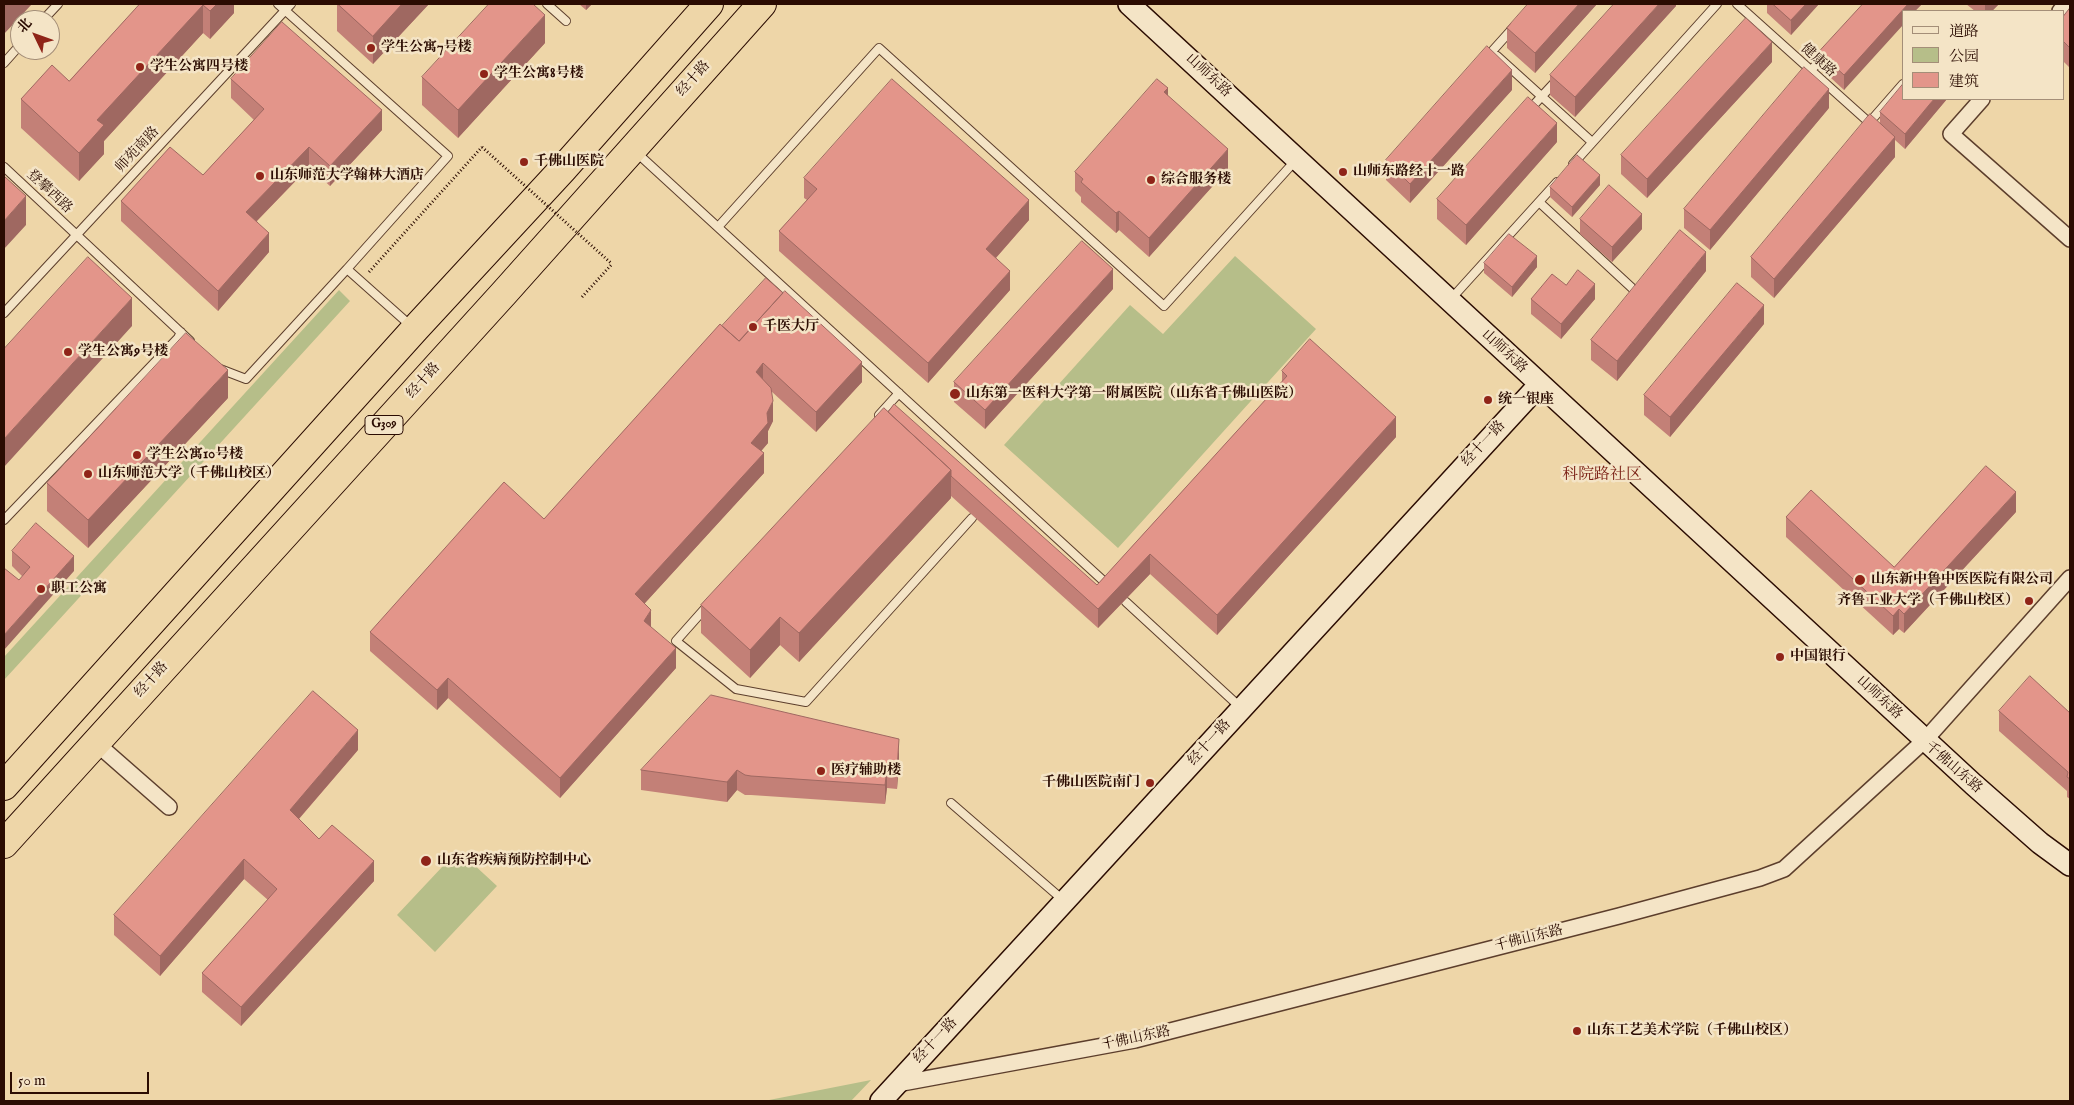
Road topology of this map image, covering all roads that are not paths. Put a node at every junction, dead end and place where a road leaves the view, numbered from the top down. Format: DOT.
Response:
graph roads {
  1 [pos="278,4"];
  2 [pos="547,4"];
  3 [pos="709,4"];
  4 [pos="762,4"];
  5 [pos="1129,4"];
  6 [pos="1717,4"];
  7 [pos="1740,5"];
  8 [pos="288,7"];
  9 [pos="566,21"];
  10 [pos="1516,24"];
  11 [pos="1831,48"];
  12 [pos="1492,52"];
  13 [pos="1479,66"];
  14 [pos="1811,71"];
  15 [pos="1561,75"];
  16 [pos="1798,85"];
  17 [pos="1902,85"];
  18 [pos="1542,96"];
  19 [pos="1981,100"];
  20 [pos="1522,118"];
  21 [pos="1869,123"];
  22 [pos="1862,130"];
  23 [pos="1876,130"];
  24 [pos="1592,142"];
  25 [pos="631,148"];
  26 [pos="1298,159"];
  27 [pos="4,167"];
  28 [pos="1569,168"];
  29 [pos="1563,175"];
  30 [pos="1539,202"];
  31 [pos="718,227"];
  32 [pos="76,234"];
  33 [pos="2070,239"];
  34 [pos="347,269"];
  35 [pos="1632,288"];
  36 [pos="1450,301"];
  37 [pos="4,313"];
  38 [pos="415,329"];
  39 [pos="181,332"];
  40 [pos="194,344"];
  41 [pos="213,363"];
  42 [pos="1539,385"];
  43 [pos="899,393"];
  44 [pos="873,422"];
  45 [pos="972,518"];
  46 [pos="4,520"];
  47 [pos="2070,578"];
  48 [pos="1109,586"];
  49 [pos="715,597"];
  50 [pos="1126,602"];
  51 [pos="1242,708"];
  52 [pos="1925,740"];
  53 [pos="96,743"];
  54 [pos="4,786"];
  55 [pos="951,803"];
  56 [pos="169,807"];
  57 [pos="4,844"];
  58 [pos="2070,865"];
  59 [pos="1065,902"];
  60 [pos="897,1084"];
  61 [pos="881,1101"];
  1 -- 8 [label="lane"];
  2 -- 9 [label="lane"];
  3 -- 38 [label="highway"];
  4 -- 25 [label="highway, 经十路 / G309"];
  5 -- 26 [label="street, 山师东路"];
  6 -- 24 [label="lane"];
  7 -- 14 [label="lane, 健康路"];
  8 -- 32 [label="lane, 师苑南路"];
  8 -- 34 [label="lane"];
  10 -- 12 [label="lane"];
  11 -- 14 [label="lane"];
  12 -- 13 [label="lane"];
  12 -- 18 [label="lane"];
  14 -- 16 [label="lane"];
  14 -- 21 [label="lane, 健康路"];
  15 -- 18 [label="lane"];
  17 -- 21 [label="lane"];
  18 -- 20 [label="lane"];
  18 -- 24 [label="lane"];
  19 -- 33 [label="street"];
  21 -- 22 [label="lane"];
  21 -- 23 [label="lane, 健康路"];
  24 -- 28 [label="lane"];
  25 -- 31 [label="lane"];
  25 -- 53 [label="highway, 经十路 / G309"];
  26 -- 31 [label="lane"];
  26 -- 36 [label="street, 山师东路"];
  27 -- 32 [label="lane, 登攀西路"];
  29 -- 30 [label="lane"];
  30 -- 35 [label="lane"];
  30 -- 36 [label="lane"];
  31 -- 43 [label="lane"];
  32 -- 37 [label="lane, 师苑南路"];
  32 -- 39 [label="lane, 登攀西路"];
  34 -- 38 [label="lane"];
  34 -- 41 [label="lane"];
  36 -- 42 [label="street, 山师东路"];
  38 -- 54 [label="highway"];
  39 -- 40 [label="lane, 登攀西路"];
  39 -- 46 [label="lane"];
  42 -- 51 [label="street, 经十一路"];
  42 -- 52 [label="street, 山师东路"];
  43 -- 44 [label="lane"];
  43 -- 48 [label="lane"];
  45 -- 49 [label="lane"];
  47 -- 52 [label="street"];
  50 -- 51 [label="lane"];
  51 -- 59 [label="street, 经十一路"];
  52 -- 58 [label="street, 千佛山东路"];
  52 -- 60 [label="street, 千佛山东路"];
  53 -- 56 [label="street"];
  53 -- 57 [label="highway, 经十路 / G309"];
  55 -- 59 [label="lane"];
  59 -- 60 [label="street, 经十一路"];
  60 -- 61 [label="street, 经十一路"];
}
